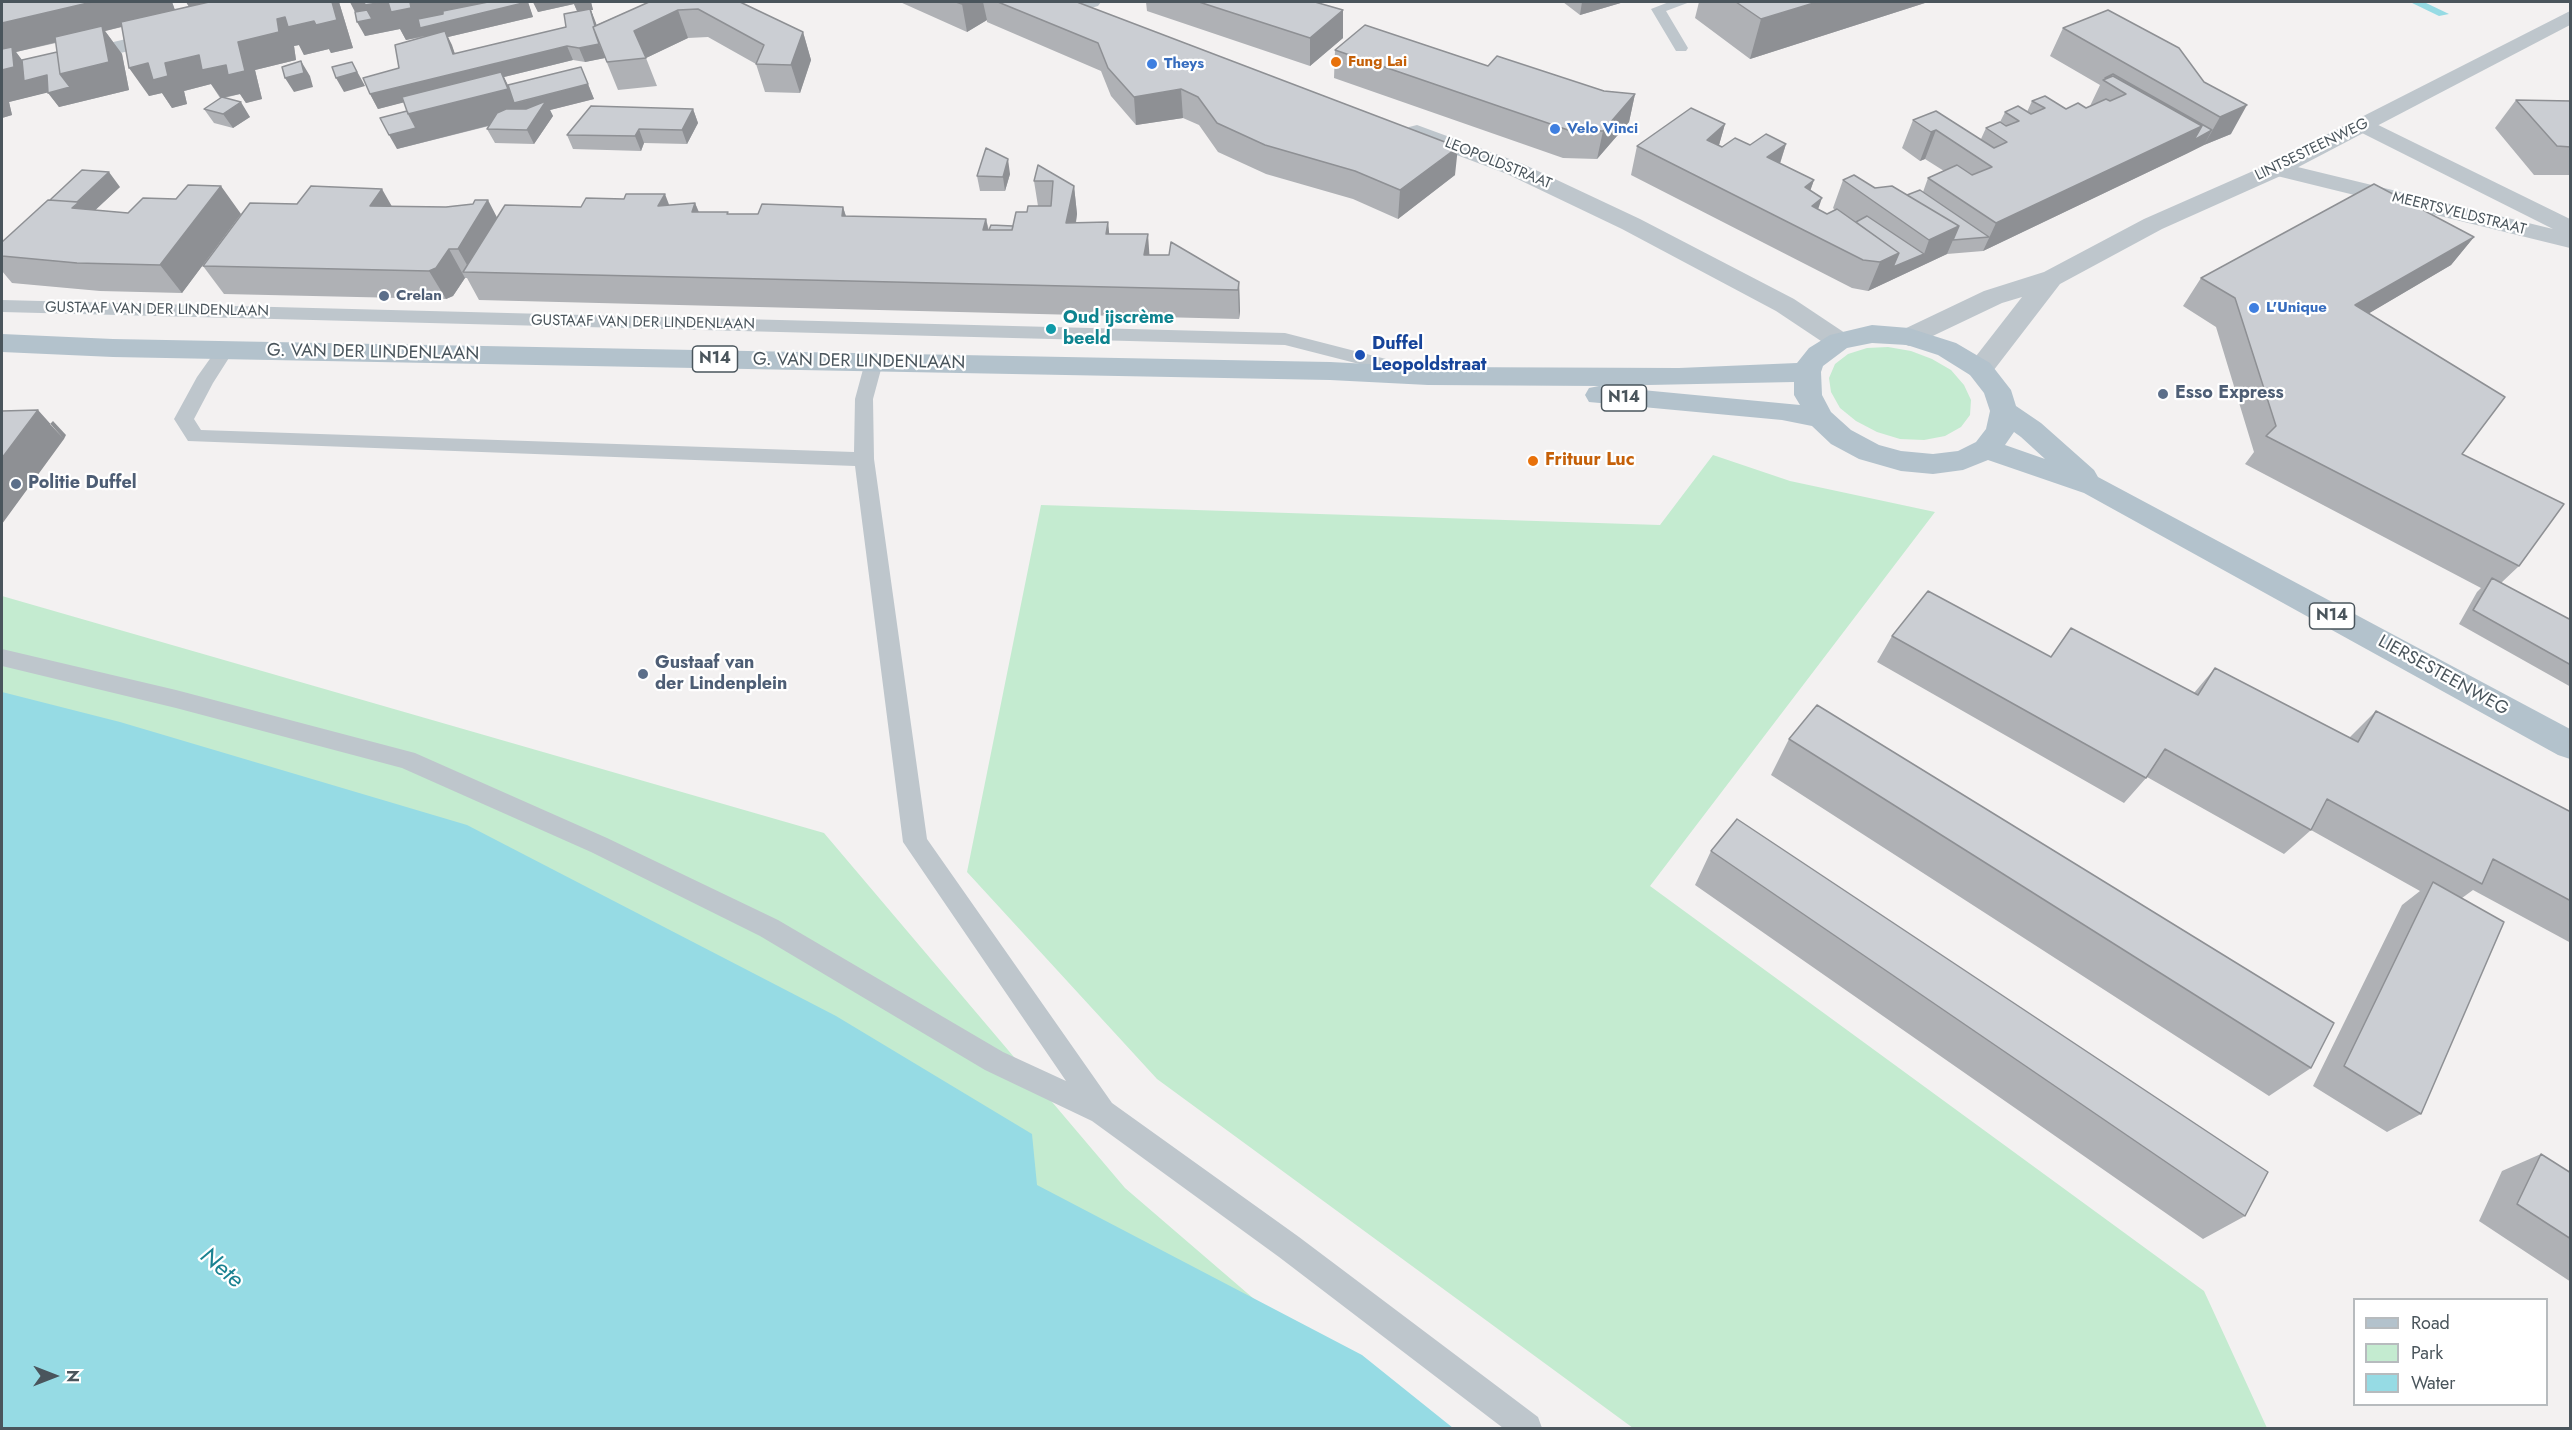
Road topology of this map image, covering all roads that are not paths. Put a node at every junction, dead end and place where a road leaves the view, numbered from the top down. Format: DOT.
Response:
graph roads {
  1 [pos="1683,2"];
  2 [pos="2571,17"];
  3 [pos="193,29"];
  4 [pos="1681,48"];
  5 [pos="2,74"];
  6 [pos="1397,124"];
  7 [pos="2364,124"];
  8 [pos="2277,169"];
  9 [pos="2571,228"];
  10 [pos="2571,241"];
  11 [pos="2053,278"];
  12 [pos="2,306"];
  13 [pos="1909,337"];
  14 [pos="1839,341"];
  15 [pos="2,343"];
  16 [pos="225,350"];
  17 [pos="874,362"];
  18 [pos="1980,369"];
  19 [pos="1807,372"];
  20 [pos="1428,376"];
  21 [pos="2004,411"];
  22 [pos="1821,418"];
  23 [pos="1986,449"];
  24 [pos="864,459"];
  25 [pos="2094,486"];
  26 [pos="2,658"];
  27 [pos="2571,745"];
  28 [pos="1102,1112"];
  29 [pos="1527,1428"];
  1 -- 4 [label="lane"];
  2 -- 7 [label="street, LINTSESTEENWEG"];
  3 -- 5 [label="street"];
  6 -- 14 [label="street, LEOPOLDSTRAAT"];
  7 -- 8 [label="street, LINTSESTEENWEG"];
  7 -- 9 [label="street, MEERTSVELDSTRAAT"];
  8 -- 10 [label="street, MEERTSVELDSTRAAT"];
  8 -- 11 [label="street, LINTSESTEENWEG"];
  11 -- 13 [label="street"];
  11 -- 18 [label="street"];
  12 -- 20 [label="lane, GUSTAAF VAN DER LINDENLAAN / N14"];
  13 -- 14 [label="main road, N14"];
  13 -- 18 [label="main road, N14"];
  14 -- 19 [label="main road, N14"];
  15 -- 16 [label="main road, G. VAN DER LINDENLAAN / N14"];
  16 -- 17 [label="main road, G. VAN DER LINDENLAAN / N14"];
  16 -- 24 [label="lane"];
  17 -- 20 [label="main road, G. VAN DER LINDENLAAN / N14"];
  17 -- 24 [label="lane"];
  18 -- 21 [label="main road, N14"];
  19 -- 20 [label="main road, N14"];
  19 -- 22 [label="main road"];
  20 -- 22 [label="main road, N14"];
  21 -- 23 [label="main road"];
  21 -- 25 [label="main road, LIERSESTEENWEG / N14"];
  22 -- 23 [label="main road"];
  23 -- 25 [label="main road, LIERSESTEENWEG / N14"];
  24 -- 28 [label="lane"];
  25 -- 27 [label="main road, LIERSESTEENWEG / N14"];
  26 -- 28 [label="lane"];
  28 -- 29 [label="lane"];
}
